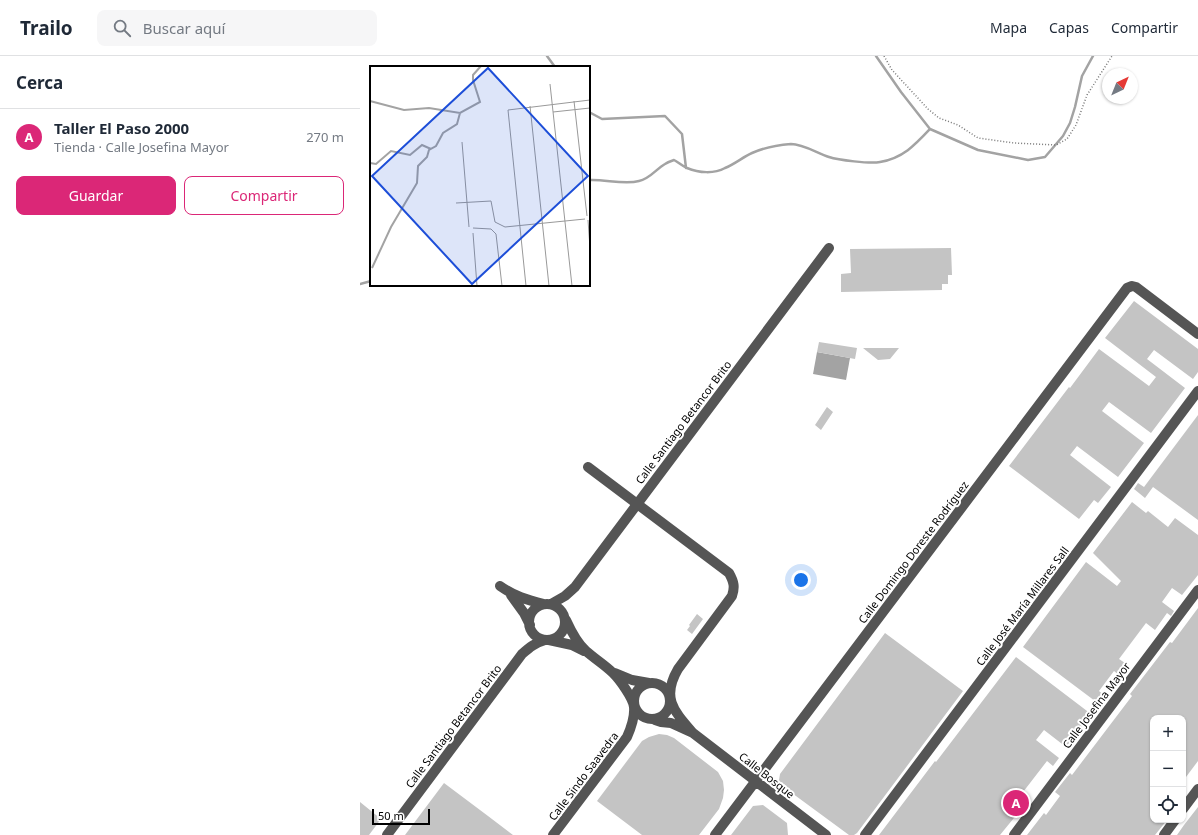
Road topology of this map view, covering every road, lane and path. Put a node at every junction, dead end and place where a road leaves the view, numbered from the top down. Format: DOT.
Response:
graph roads {
  1 [pos="884,56"];
  2 [pos="1112,56"];
  3 [pos="829,248"];
  4 [pos="1198,334"];
  5 [pos="1198,391"];
  6 [pos="588,466"];
  7 [pos="636,504"];
  8 [pos="500,586"];
  9 [pos="1198,590"];
  10 [pos="510,593"];
  11 [pos="547,604"];
  12 [pos="566,620"];
  13 [pos="530,625"];
  14 [pos="547,640"];
  15 [pos="586,651"];
  16 [pos="613,673"];
  17 [pos="650,683"];
  18 [pos="670,700"];
  19 [pos="634,707"];
  20 [pos="655,720"];
  21 [pos="693,733"];
  22 [pos="756,781"];
  23 [pos="1198,789"];
  24 [pos="1186,805"];
  25 [pos="1173,823"];
  26 [pos="386,835"];
  27 [pos="553,835"];
  28 [pos="715,835"];
  29 [pos="826,835"];
  30 [pos="865,835"];
  31 [pos="1014,835"];
  32 [pos="1164,835"];
  1 -- 2 [label="path"];
  3 -- 7 [label="street, Calle Santiago Betancor Brito"];
  4 -- 22 [label="street, Calle Domingo Doreste Rodríguez"];
  5 -- 30 [label="street, Calle José María Millares Sall"];
  6 -- 7 [label="street"];
  7 -- 11 [label="street, Calle Santiago Betancor Brito"];
  7 -- 18 [label="street"];
  8 -- 10 [label="street"];
  9 -- 31 [label="street, Calle Josefina Mayor"];
  10 -- 11 [label="street"];
  10 -- 13 [label="street"];
  11 -- 12 [label="street"];
  11 -- 13 [label="street"];
  12 -- 14 [label="street"];
  12 -- 15 [label="street"];
  13 -- 14 [label="street"];
  14 -- 15 [label="street"];
  14 -- 26 [label="street, Calle Santiago Betancor Brito"];
  15 -- 16 [label="street"];
  16 -- 17 [label="street"];
  16 -- 19 [label="street"];
  17 -- 18 [label="street"];
  17 -- 19 [label="street"];
  18 -- 20 [label="street"];
  18 -- 21 [label="street, Calle Bosque"];
  19 -- 20 [label="street"];
  19 -- 27 [label="street, Calle Sindo Saavedra"];
  20 -- 21 [label="street, Calle Bosque"];
  21 -- 22 [label="street, Calle Bosque"];
  22 -- 28 [label="street, Calle Domingo Doreste Rodríguez"];
  22 -- 29 [label="street, Calle Bosque"];
  23 -- 24 [label="street"];
  25 -- 32 [label="street"];
}
